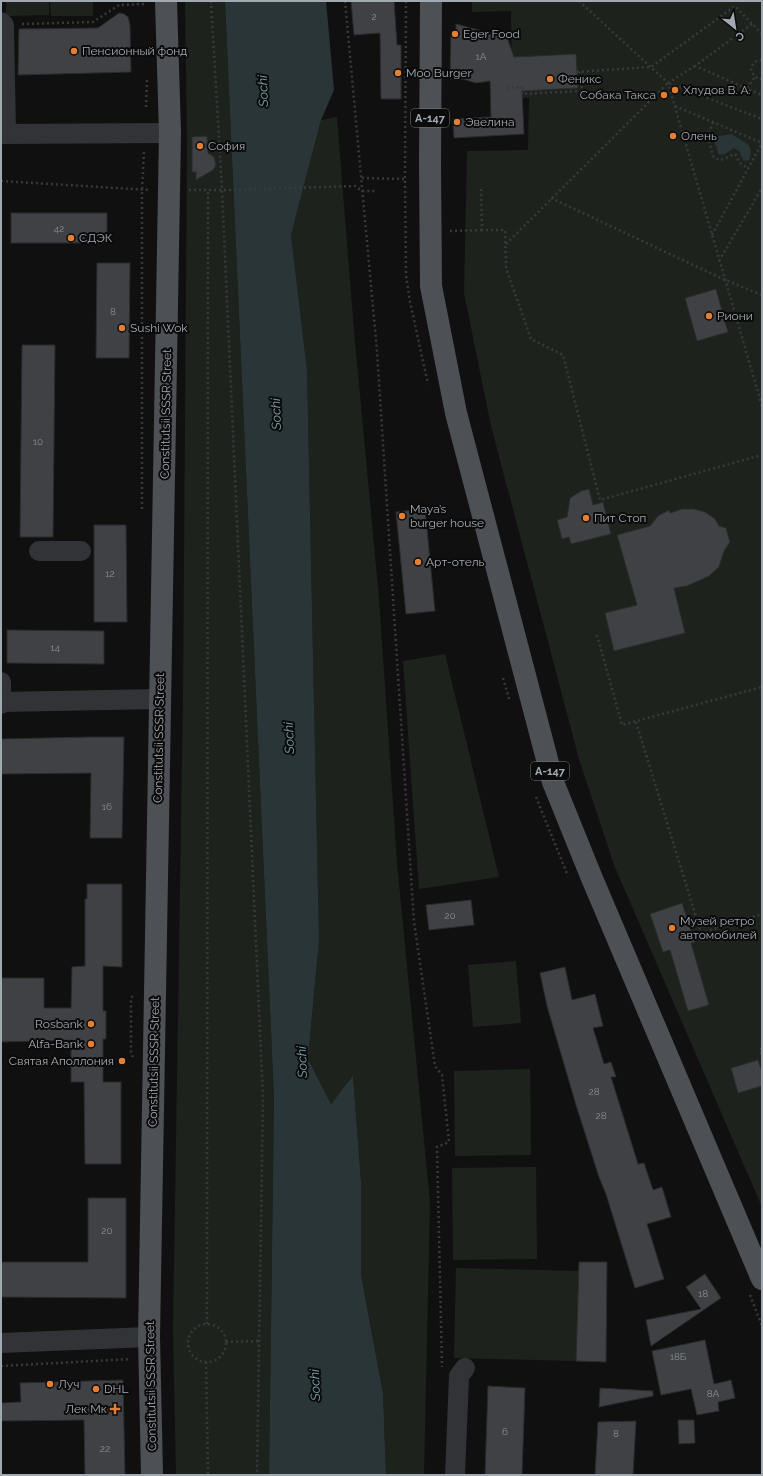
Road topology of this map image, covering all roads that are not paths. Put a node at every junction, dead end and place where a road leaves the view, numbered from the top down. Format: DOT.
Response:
graph roads {
  1 [pos="431,1"];
  2 [pos="166,2"];
  3 [pos="2,23"];
  4 [pos="170,133"];
  5 [pos="4,134"];
  6 [pos="39,550"];
  7 [pos="81,551"];
  8 [pos="1,682"];
  9 [pos="160,699"];
  10 [pos="1,703"];
  11 [pos="762,1279"];
  12 [pos="149,1337"];
  13 [pos="1,1344"];
  14 [pos="465,1368"];
  15 [pos="152,1475"];
  16 [pos="455,1475"];
  1 -- 11 [label="main road, А-147"];
  2 -- 4 [label="main road, Constitutsii SSSR Street"];
  3 -- 5 [label="street"];
  4 -- 5 [label="street"];
  4 -- 9 [label="main road, Constitutsii SSSR Street"];
  6 -- 7 [label="street"];
  8 -- 10 [label="street"];
  9 -- 10 [label="street"];
  9 -- 12 [label="main road, Constitutsii SSSR Street"];
  12 -- 13 [label="street"];
  12 -- 15 [label="main road, Constitutsii SSSR Street"];
  14 -- 16 [label="street"];
}
